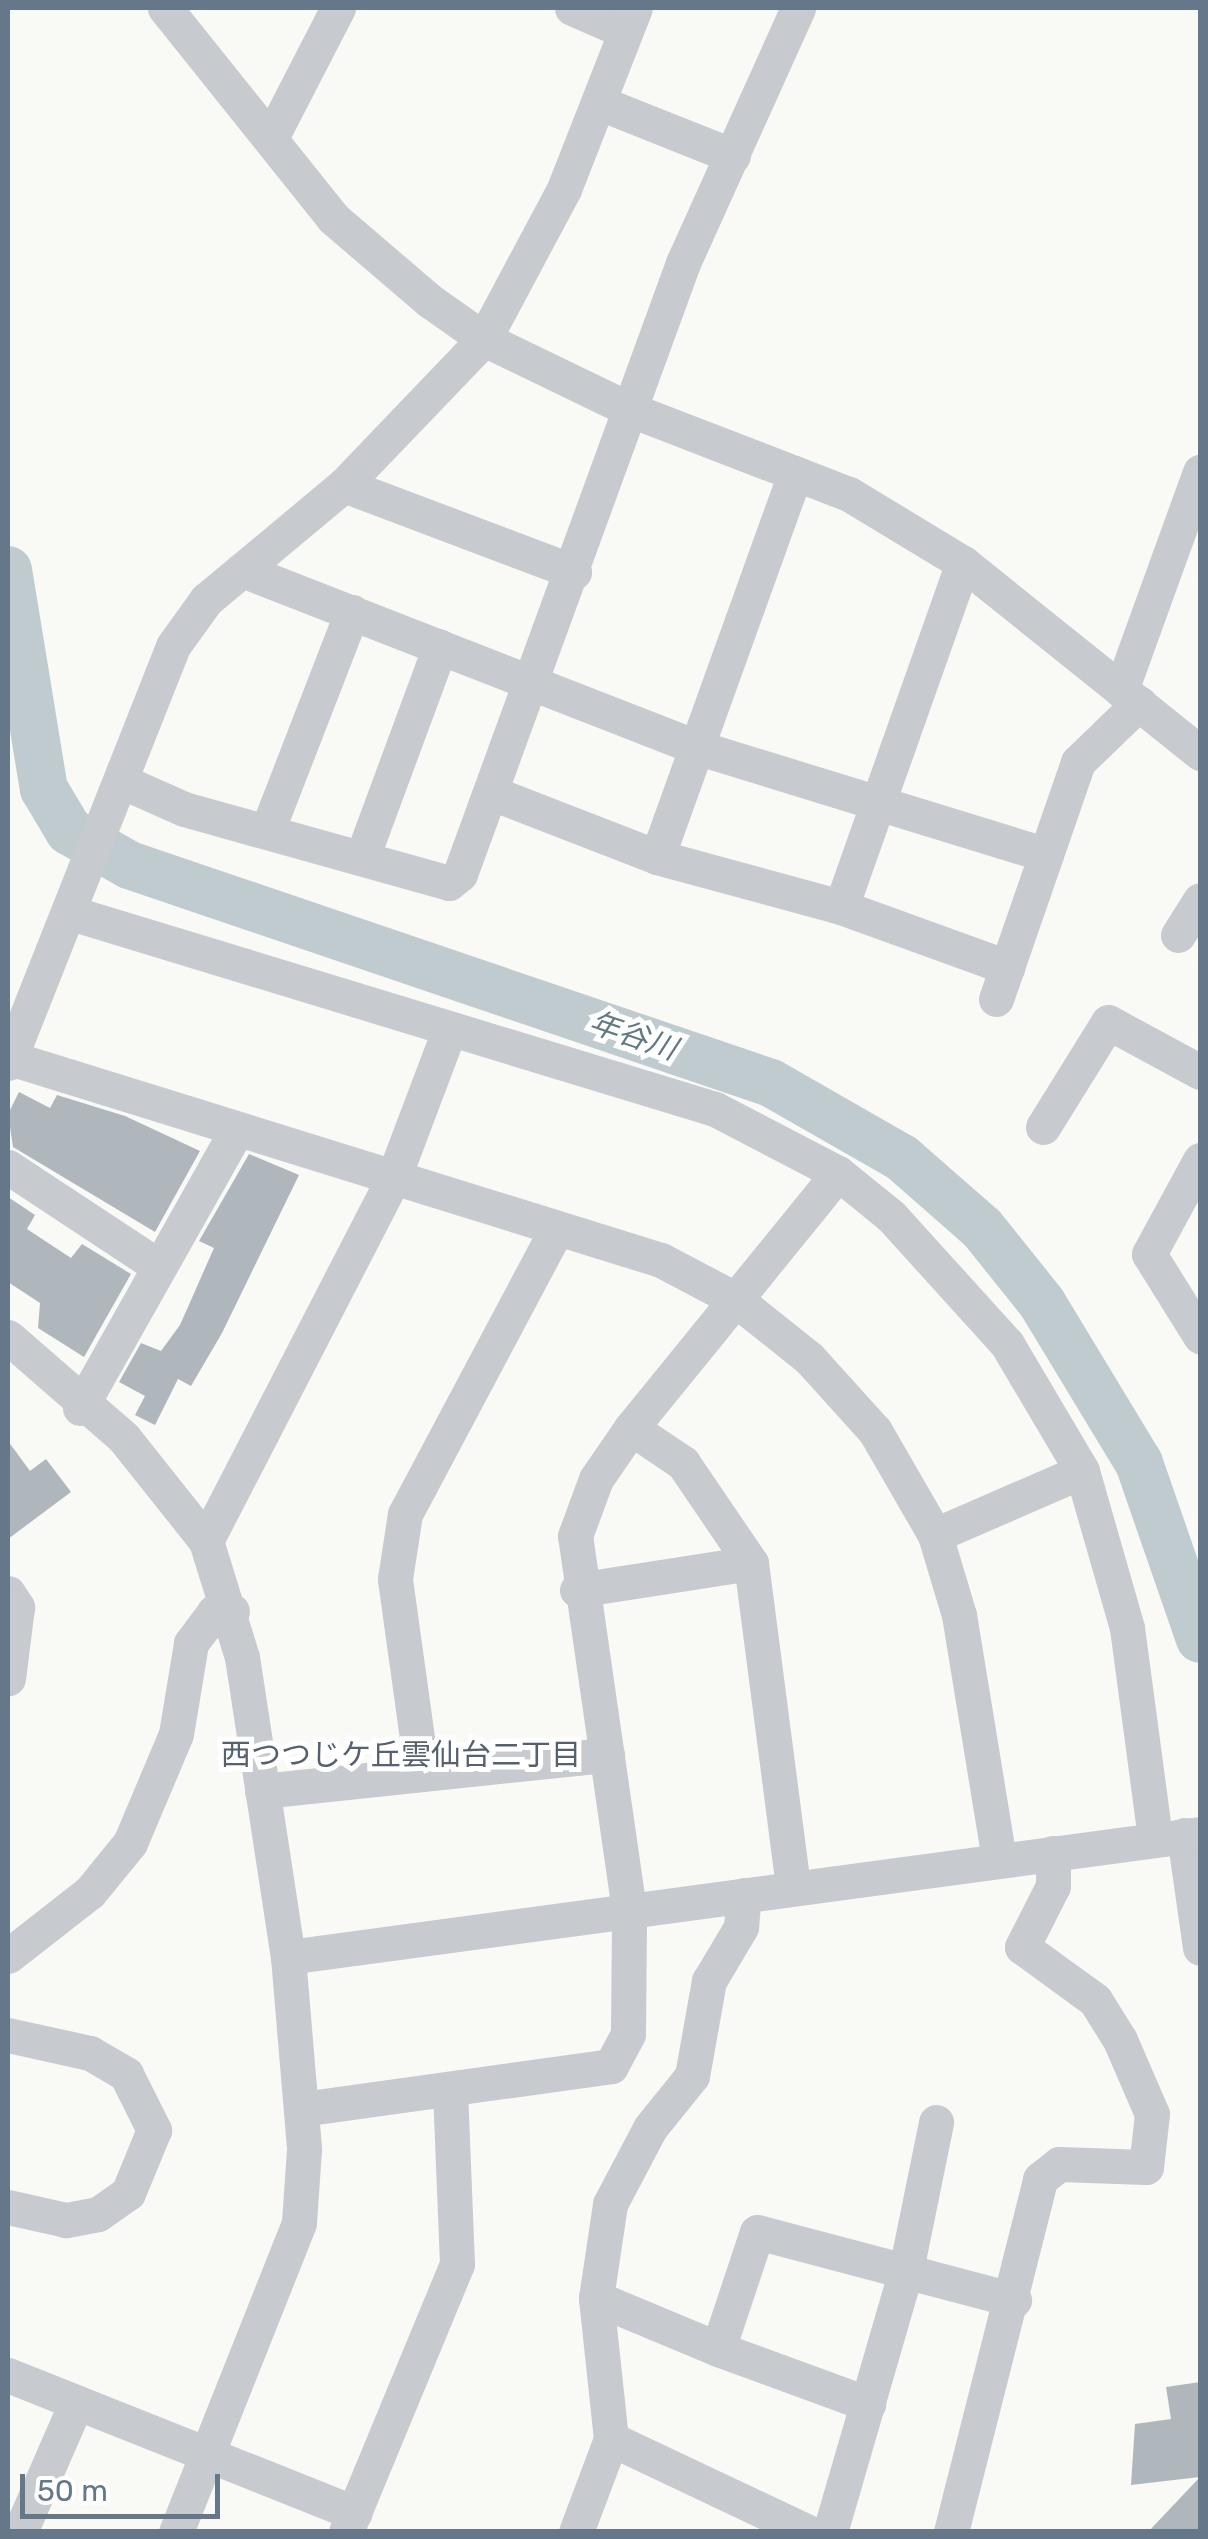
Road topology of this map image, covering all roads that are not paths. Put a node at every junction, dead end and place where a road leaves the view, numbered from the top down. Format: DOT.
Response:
graph roads {
  1 [pos="165,8"];
  2 [pos="338,8"];
  3 [pos="572,8"];
  4 [pos="798,8"];
  5 [pos="630,20"];
  6 [pos="600,103"];
  7 [pos="273,134"];
  8 [pos="733,156"];
  9 [pos="484,339"];
  10 [pos="630,410"];
  11 [pos="1200,472"];
  12 [pos="795,473"];
  13 [pos="344,485"];
  14 [pos="964,563"];
  15 [pos="242,570"];
  16 [pos="574,572"];
  17 [pos="352,612"];
  18 [pos="440,647"];
  19 [pos="532,683"];
  20 [pos="1130,697"];
  21 [pos="696,747"];
  22 [pos="1200,753"];
  23 [pos="117,787"];
  24 [pos="492,792"];
  25 [pos="878,803"];
  26 [pos="268,831"];
  27 [pos="364,852"];
  28 [pos="1046,855"];
  29 [pos="656,856"];
  30 [pos="77,898"];
  31 [pos="1200,900"];
  32 [pos="841,906"];
  33 [pos="1178,936"];
  34 [pos="450,1028"];
  35 [pos="9,1061"];
  36 [pos="1200,1072"];
  37 [pos="1043,1127"];
  38 [pos="235,1133"];
  39 [pos="8,1166"];
  40 [pos="1198,1172"];
  41 [pos="838,1173"];
  42 [pos="394,1179"];
  43 [pos="557,1228"];
  44 [pos="158,1266"];
  45 [pos="735,1299"];
  46 [pos="1200,1336"];
  47 [pos="8,1337"];
  48 [pos="80,1408"];
  49 [pos="631,1428"];
  50 [pos="1082,1471"];
  51 [pos="936,1535"];
  52 [pos="206,1541"];
  53 [pos="751,1563"];
  54 [pos="578,1590"];
  55 [pos="8,1593"];
  56 [pos="232,1612"];
  57 [pos="8,1678"];
  58 [pos="607,1755"];
  59 [pos="422,1774"];
  60 [pos="262,1791"];
  61 [pos="1180,1836"];
  62 [pos="1053,1853"];
  63 [pos="999,1860"];
  64 [pos="793,1888"];
  65 [pos="744,1895"];
  66 [pos="629,1910"];
  67 [pos="1200,1948"];
  68 [pos="8,1956"];
  69 [pos="288,1957"];
  70 [pos="8,2034"];
  71 [pos="450,2089"];
  72 [pos="302,2109"];
  73 [pos="936,2122"];
  74 [pos="8,2207"];
  75 [pos="906,2270"];
  76 [pos="596,2298"];
  77 [pos="1014,2300"];
  78 [pos="718,2349"];
  79 [pos="8,2375"];
  80 [pos="76,2403"];
  81 [pos="868,2404"];
  82 [pos="611,2439"];
  83 [pos="208,2459"];
  84 [pos="350,2522"];
  85 [pos="20,2532"];
  86 [pos="176,2532"];
  87 [pos="576,2532"];
  88 [pos="808,2532"];
  89 [pos="830,2532"];
  90 [pos="951,2532"];
  1 -- 7 [label="street"];
  2 -- 7 [label="street"];
  3 -- 5 [label="street"];
  4 -- 8 [label="street"];
  5 -- 6 [label="street"];
  6 -- 8 [label="street"];
  6 -- 9 [label="street"];
  7 -- 9 [label="street"];
  8 -- 10 [label="street"];
  9 -- 10 [label="street"];
  9 -- 13 [label="street"];
  10 -- 12 [label="street"];
  10 -- 16 [label="street"];
  11 -- 20 [label="street"];
  12 -- 14 [label="street"];
  12 -- 21 [label="street"];
  13 -- 15 [label="street"];
  13 -- 16 [label="street"];
  14 -- 20 [label="street"];
  14 -- 25 [label="street"];
  15 -- 17 [label="street"];
  15 -- 23 [label="street"];
  16 -- 19 [label="street"];
  17 -- 18 [label="street"];
  17 -- 26 [label="street"];
  18 -- 19 [label="street"];
  18 -- 27 [label="street"];
  19 -- 21 [label="street"];
  19 -- 24 [label="street"];
  20 -- 22 [label="street"];
  20 -- 28 [label="street"];
  21 -- 25 [label="street"];
  21 -- 29 [label="street"];
  23 -- 26 [label="street"];
  23 -- 30 [label="street"];
  24 -- 27 [label="street"];
  24 -- 29 [label="street"];
  25 -- 28 [label="street"];
  25 -- 32 [label="street"];
  26 -- 27 [label="street"];
  28 -- 32 [label="street"];
  29 -- 32 [label="street"];
  30 -- 34 [label="street"];
  30 -- 35 [label="street"];
  31 -- 33 [label="street"];
  34 -- 41 [label="street"];
  34 -- 42 [label="street"];
  35 -- 38 [label="street"];
  36 -- 37 [label="street"];
  38 -- 42 [label="street"];
  38 -- 44 [label="street"];
  39 -- 44 [label="street"];
  40 -- 46 [label="street"];
  41 -- 45 [label="street"];
  41 -- 50 [label="street"];
  42 -- 43 [label="street"];
  42 -- 52 [label="street"];
  43 -- 45 [label="street"];
  43 -- 59 [label="street"];
  44 -- 48 [label="street"];
  45 -- 49 [label="street"];
  45 -- 51 [label="street"];
  47 -- 48 [label="street"];
  48 -- 52 [label="street"];
  49 -- 53 [label="street"];
  49 -- 54 [label="street"];
  50 -- 51 [label="street"];
  50 -- 61 [label="street"];
  51 -- 63 [label="street"];
  52 -- 56 [label="street"];
  53 -- 54 [label="street"];
  53 -- 64 [label="street"];
  54 -- 58 [label="street"];
  55 -- 57 [label="street"];
  56 -- 60 [label="street"];
  56 -- 68 [label="street"];
  58 -- 59 [label="street"];
  58 -- 66 [label="street"];
  59 -- 60 [label="street"];
  60 -- 69 [label="street"];
  61 -- 62 [label="street"];
  61 -- 67 [label="street"];
  62 -- 63 [label="street"];
  62 -- 77 [label="street"];
  63 -- 64 [label="street"];
  64 -- 65 [label="street"];
  65 -- 66 [label="street"];
  65 -- 76 [label="street"];
  66 -- 69 [label="street"];
  66 -- 71 [label="street"];
  69 -- 72 [label="street"];
  70 -- 74 [label="street"];
  71 -- 72 [label="street"];
  71 -- 84 [label="street"];
  72 -- 83 [label="street"];
  73 -- 75 [label="street"];
  75 -- 77 [label="street"];
  75 -- 78 [label="street"];
  75 -- 81 [label="street"];
  76 -- 78 [label="street"];
  76 -- 82 [label="street"];
  77 -- 90 [label="street"];
  78 -- 81 [label="street"];
  79 -- 80 [label="street"];
  80 -- 83 [label="street"];
  80 -- 85 [label="street"];
  81 -- 89 [label="street"];
  82 -- 87 [label="street"];
  82 -- 88 [label="street"];
  83 -- 84 [label="street"];
  83 -- 86 [label="street"];
}
